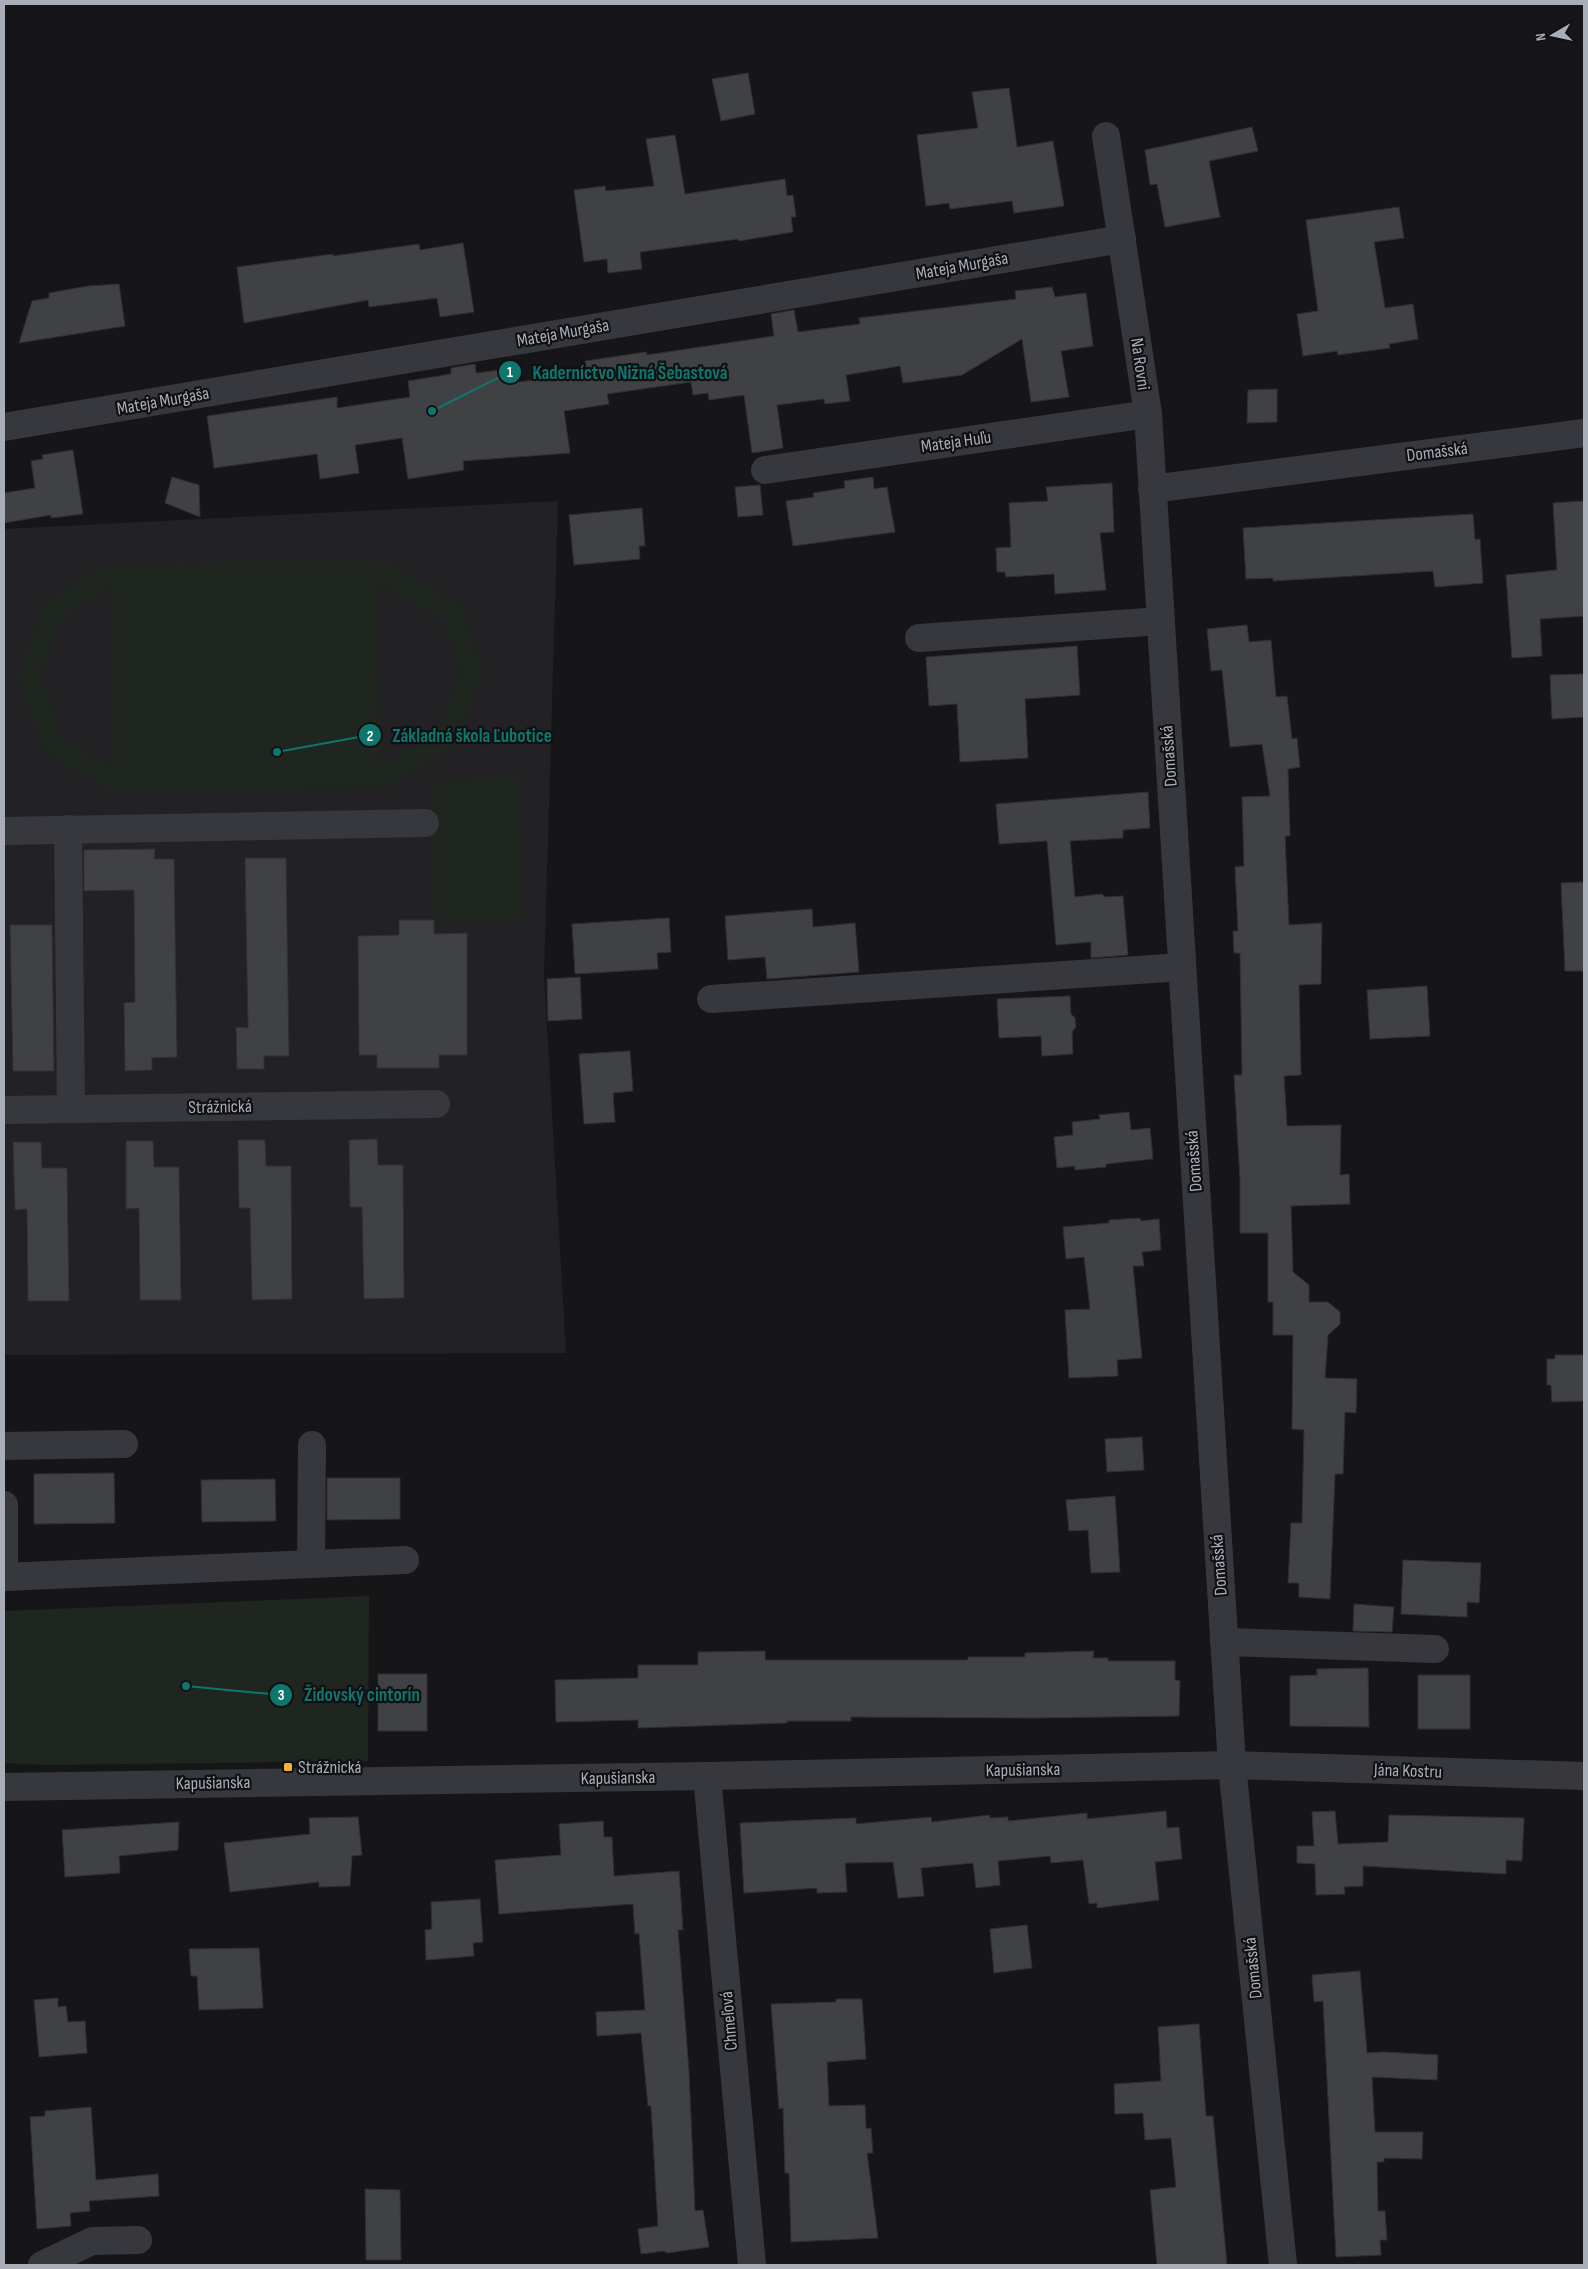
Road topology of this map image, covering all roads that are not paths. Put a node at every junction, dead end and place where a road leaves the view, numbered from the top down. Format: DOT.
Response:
graph roads {
  1 [pos="1106,136"];
  2 [pos="1122,239"];
  3 [pos="1148,414"];
  4 [pos="4,428"];
  5 [pos="1584,433"];
  6 [pos="765,470"];
  7 [pos="1152,489"];
  8 [pos="1161,621"];
  9 [pos="919,638"];
  10 [pos="425,823"];
  11 [pos="68,829"];
  12 [pos="4,831"];
  13 [pos="1182,967"];
  14 [pos="711,999"];
  15 [pos="436,1104"];
  16 [pos="72,1109"];
  17 [pos="4,1110"];
  18 [pos="124,1444"];
  19 [pos="312,1445"];
  20 [pos="4,1446"];
  21 [pos="4,1505"];
  22 [pos="405,1560"];
  23 [pos="311,1564"];
  24 [pos="4,1577"];
  25 [pos="1224,1642"];
  26 [pos="1435,1649"];
  27 [pos="1232,1765"];
  28 [pos="707,1776"];
  29 [pos="1584,1776"];
  30 [pos="4,1787"];
  31 [pos="138,2240"];
  32 [pos="42,2265"];
  33 [pos="752,2265"];
  34 [pos="1283,2265"];
  1 -- 2 [label="street, Na Rovni"];
  2 -- 3 [label="street, Na Rovni"];
  2 -- 4 [label="street, Mateja Murgaša"];
  3 -- 6 [label="street, Mateja Huľu"];
  3 -- 7 [label="street, Na Rovni"];
  5 -- 7 [label="street, Domašská"];
  7 -- 8 [label="street, Domašská"];
  8 -- 9 [label="street"];
  8 -- 13 [label="street, Domašská"];
  10 -- 11 [label="street"];
  11 -- 12 [label="street"];
  11 -- 16 [label="street"];
  13 -- 14 [label="street"];
  13 -- 25 [label="street, Domašská"];
  15 -- 16 [label="street, Strážnická"];
  16 -- 17 [label="street, Strážnická"];
  18 -- 20 [label="street"];
  19 -- 23 [label="street"];
  21 -- 24 [label="street"];
  22 -- 23 [label="street"];
  23 -- 24 [label="street"];
  25 -- 26 [label="street"];
  25 -- 27 [label="street, Domašská"];
  27 -- 28 [label="street, Kapušianska"];
  27 -- 29 [label="street, Jána Kostru"];
  27 -- 34 [label="street, Domašská"];
  28 -- 30 [label="street, Kapušianska"];
  28 -- 33 [label="street, Chmeľová"];
  31 -- 32 [label="street"];
}
